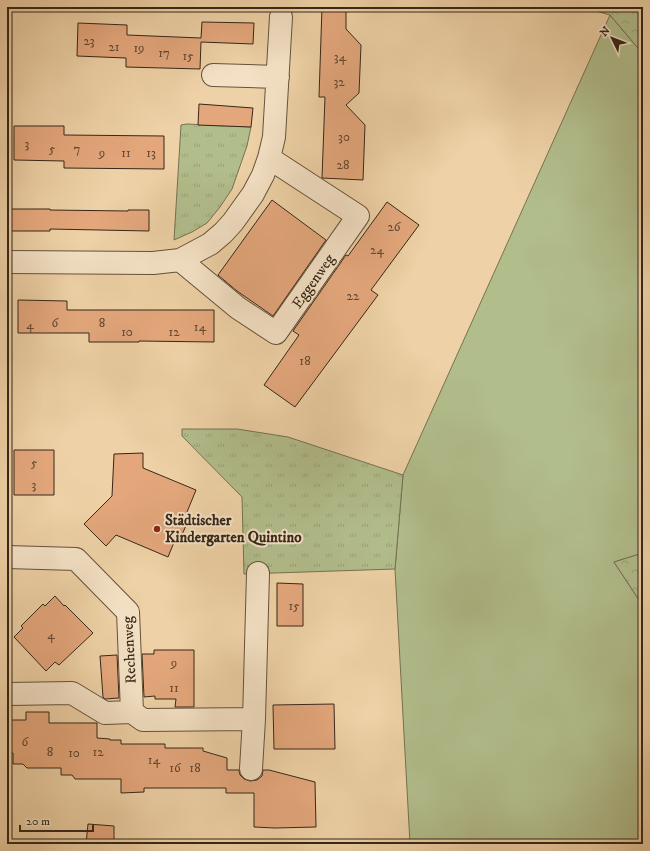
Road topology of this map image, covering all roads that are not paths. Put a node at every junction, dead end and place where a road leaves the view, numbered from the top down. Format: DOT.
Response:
graph roads {
  1 [pos="281,17"];
  2 [pos="213,75"];
  3 [pos="278,77"];
  4 [pos="269,158"];
  5 [pos="180,260"];
  6 [pos="7,262"];
  7 [pos="7,557"];
  8 [pos="258,573"];
  9 [pos="8,694"];
  10 [pos="132,712"];
  11 [pos="254,719"];
  12 [pos="251,769"];
  1 -- 3 [label="street"];
  2 -- 3 [label="street"];
  3 -- 4 [label="street"];
  4 -- 5 [label="street"];
  4 -- 5 [label="street, Eggenweg"];
  5 -- 6 [label="street"];
  7 -- 10 [label="street, Rechenweg"];
  8 -- 11 [label="street"];
  9 -- 10 [label="street"];
  10 -- 11 [label="street"];
  11 -- 12 [label="street"];
}
